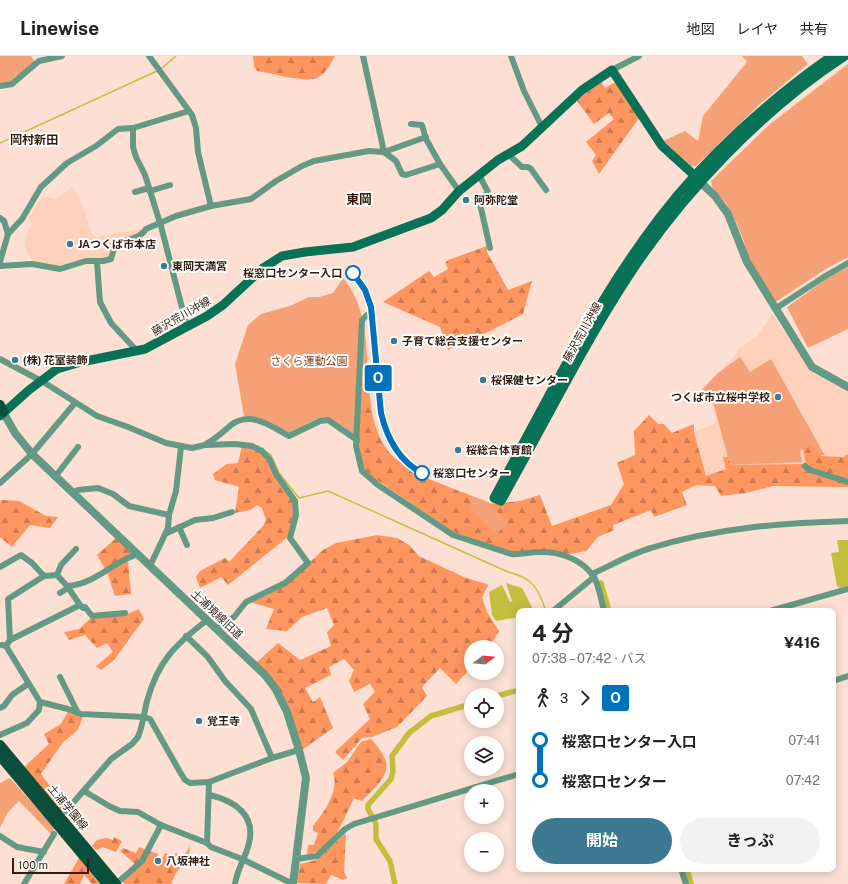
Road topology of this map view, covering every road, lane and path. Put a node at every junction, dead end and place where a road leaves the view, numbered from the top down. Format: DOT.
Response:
graph roads {
  1 [pos="62,56"];
  2 [pos="149,56"];
  3 [pos="363,56"];
  4 [pos="511,56"];
  5 [pos="639,56"];
  6 [pos="832,56"];
  7 [pos="845,56"];
  8 [pos="612,70"];
  9 [pos="0,86"];
  10 [pos="189,111"];
  11 [pos="411,124"];
  12 [pos="542,127"];
  13 [pos="133,128"];
  14 [pos="426,137"];
  15 [pos="384,152"];
  16 [pos="508,154"];
  17 [pos="440,164"];
  18 [pos="479,175"];
  19 [pos="698,180"];
  20 [pos="170,185"];
  21 [pos="149,189"];
  22 [pos="546,190"];
  23 [pos="459,191"];
  24 [pos="135,192"];
  25 [pos="211,206"];
  26 [pos="2,220"];
  27 [pos="160,222"];
  28 [pos="15,227"];
  29 [pos="8,234"];
  30 [pos="490,248"];
  31 [pos="0,262"];
  32 [pos="97,262"];
  33 [pos="848,263"];
  34 [pos="0,266"];
  35 [pos="775,309"];
  36 [pos="367,315"];
  37 [pos="187,327"];
  38 [pos="138,352"];
  39 [pos="0,359"];
  40 [pos="40,381"];
  41 [pos="848,386"];
  42 [pos="75,403"];
  43 [pos="1,411"];
  44 [pos="356,440"];
  45 [pos="205,445"];
  46 [pos="78,447"];
  47 [pos="181,447"];
  48 [pos="32,454"];
  49 [pos="805,466"];
  50 [pos="55,477"];
  51 [pos="848,482"];
  52 [pos="0,483"];
  53 [pos="72,493"];
  54 [pos="232,512"];
  55 [pos="169,515"];
  56 [pos="848,521"];
  57 [pos="179,527"];
  58 [pos="167,533"];
  59 [pos="187,545"];
  60 [pos="76,549"];
  61 [pos="137,554"];
  62 [pos="150,566"];
  63 [pos="0,567"];
  64 [pos="57,575"];
  65 [pos="593,575"];
  66 [pos="44,576"];
  67 [pos="68,587"];
  68 [pos="848,589"];
  69 [pos="60,593"];
  70 [pos="80,605"];
  71 [pos="556,608"];
  72 [pos="603,608"];
  73 [pos="781,608"];
  74 [pos="125,613"];
  75 [pos="207,620"];
  76 [pos="216,629"];
  77 [pos="186,636"];
  78 [pos="10,640"];
  79 [pos="2,645"];
  80 [pos="848,676"];
  81 [pos="60,677"];
  82 [pos="836,679"];
  83 [pos="28,684"];
  84 [pos="40,702"];
  85 [pos="0,708"];
  86 [pos="78,713"];
  87 [pos="144,717"];
  88 [pos="0,735"];
  89 [pos="0,745"];
  90 [pos="300,750"];
  91 [pos="0,757"];
  92 [pos="272,758"];
  93 [pos="516,775"];
  94 [pos="209,782"];
  95 [pos="84,791"];
  96 [pos="210,795"];
  97 [pos="66,811"];
  98 [pos="161,825"];
  99 [pos="54,834"];
  100 [pos="0,836"];
  101 [pos="207,843"];
  102 [pos="80,846"];
  103 [pos="44,852"];
  104 [pos="242,859"];
  105 [pos="296,860"];
  106 [pos="682,872"];
  107 [pos="119,882"];
  108 [pos="24,884"];
  109 [pos="107,884"];
  110 [pos="235,884"];
  111 [pos="293,884"];
  112 [pos="686,884"];
  1 -- 9 [label="street"];
  2 -- 10 [label="street"];
  3 -- 15 [label="street"];
  4 -- 12 [label="street"];
  5 -- 8 [label="street"];
  6 -- 19 [label="main road, 藤沢荒川沖線"];
  7 -- 19 [label="main road, 藤沢荒川沖線"];
  8 -- 12 [label="main road, 藤沢荒川沖線"];
  8 -- 19 [label="main road"];
  10 -- 13 [label="street"];
  10 -- 25 [label="street"];
  11 -- 14 [label="street"];
  12 -- 16 [label="main road, 藤沢荒川沖線"];
  13 -- 21 [label="street"];
  13 -- 28 [label="street"];
  14 -- 15 [label="street"];
  14 -- 17 [label="street"];
  15 -- 17 [label="street"];
  15 -- 25 [label="street"];
  16 -- 18 [label="main road, 藤沢荒川沖線"];
  16 -- 22 [label="street"];
  17 -- 23 [label="street"];
  18 -- 23 [label="main road, 藤沢荒川沖線"];
  18 -- 30 [label="street"];
  19 -- 19 [label="main road, 藤沢荒川沖線"];
  19 -- 35 [label="street"];
  20 -- 21 [label="street"];
  21 -- 24 [label="street"];
  21 -- 27 [label="street"];
  23 -- 37 [label="main road, 藤沢荒川沖線"];
  25 -- 27 [label="street"];
  26 -- 28 [label="street"];
  26 -- 29 [label="street"];
  27 -- 32 [label="street"];
  27 -- 37 [label="street"];
  28 -- 29 [label="street"];
  29 -- 31 [label="street"];
  32 -- 34 [label="street"];
  32 -- 38 [label="street"];
  33 -- 35 [label="street"];
  35 -- 41 [label="street"];
  36 -- 44 [label="street"];
  37 -- 38 [label="main road, 藤沢荒川沖線"];
  38 -- 40 [label="main road, 藤沢荒川沖線"];
  39 -- 40 [label="street"];
  40 -- 42 [label="street"];
  40 -- 43 [label="main road, 藤沢荒川沖線"];
  42 -- 47 [label="street"];
  42 -- 48 [label="street"];
  43 -- 48 [label="street, 土浦境線旧道"];
  44 -- 45 [label="street"];
  44 -- 65 [label="street"];
  45 -- 47 [label="street"];
  45 -- 76 [label="street"];
  46 -- 50 [label="street"];
  47 -- 55 [label="street"];
  48 -- 50 [label="street, 土浦境線旧道"];
  48 -- 52 [label="street"];
  49 -- 51 [label="street"];
  50 -- 53 [label="street, 土浦境線旧道"];
  53 -- 55 [label="street"];
  53 -- 61 [label="street, 土浦境線旧道"];
  54 -- 57 [label="street"];
  55 -- 58 [label="street"];
  56 -- 65 [label="street"];
  57 -- 58 [label="street"];
  57 -- 59 [label="street"];
  58 -- 62 [label="street"];
  60 -- 64 [label="street"];
  61 -- 62 [label="street, 土浦境線旧道"];
  61 -- 67 [label="street"];
  62 -- 75 [label="street, 土浦境線旧道"];
  63 -- 66 [label="street"];
  64 -- 66 [label="street"];
  64 -- 67 [label="street"];
  65 -- 71 [label="street"];
  65 -- 72 [label="street"];
  66 -- 78 [label="street"];
  67 -- 69 [label="street"];
  67 -- 70 [label="street"];
  68 -- 73 [label="street"];
  70 -- 74 [label="street"];
  70 -- 78 [label="street"];
  75 -- 76 [label="street, 土浦境線旧道"];
  75 -- 77 [label="street"];
  76 -- 90 [label="street, 土浦境線旧道"];
  77 -- 87 [label="street"];
  77 -- 92 [label="street"];
  78 -- 79 [label="street"];
  79 -- 83 [label="street"];
  80 -- 82 [label="street"];
  81 -- 86 [label="street"];
  83 -- 84 [label="street"];
  83 -- 85 [label="street"];
  84 -- 86 [label="street"];
  84 -- 88 [label="street"];
  86 -- 87 [label="street"];
  87 -- 94 [label="street"];
  87 -- 95 [label="street"];
  89 -- 102 [label="main road, 土浦学園線"];
  90 -- 92 [label="street"];
  90 -- 105 [label="street, 土浦境線旧道"];
  91 -- 102 [label="main road, 土浦学園線"];
  92 -- 94 [label="street"];
  93 -- 105 [label="street"];
  94 -- 96 [label="street"];
  95 -- 97 [label="street"];
  95 -- 98 [label="street"];
  96 -- 101 [label="street"];
  96 -- 104 [label="street"];
  98 -- 101 [label="street"];
  98 -- 107 [label="street"];
  99 -- 103 [label="street"];
  100 -- 103 [label="street"];
  101 -- 104 [label="street"];
  102 -- 107 [label="main road, 土浦学園線"];
  102 -- 109 [label="main road, 土浦学園線"];
  103 -- 108 [label="street"];
  104 -- 110 [label="street"];
  104 -- 111 [label="street"];
  105 -- 111 [label="street, 土浦境線旧道"];
  106 -- 112 [label="street"];
}
